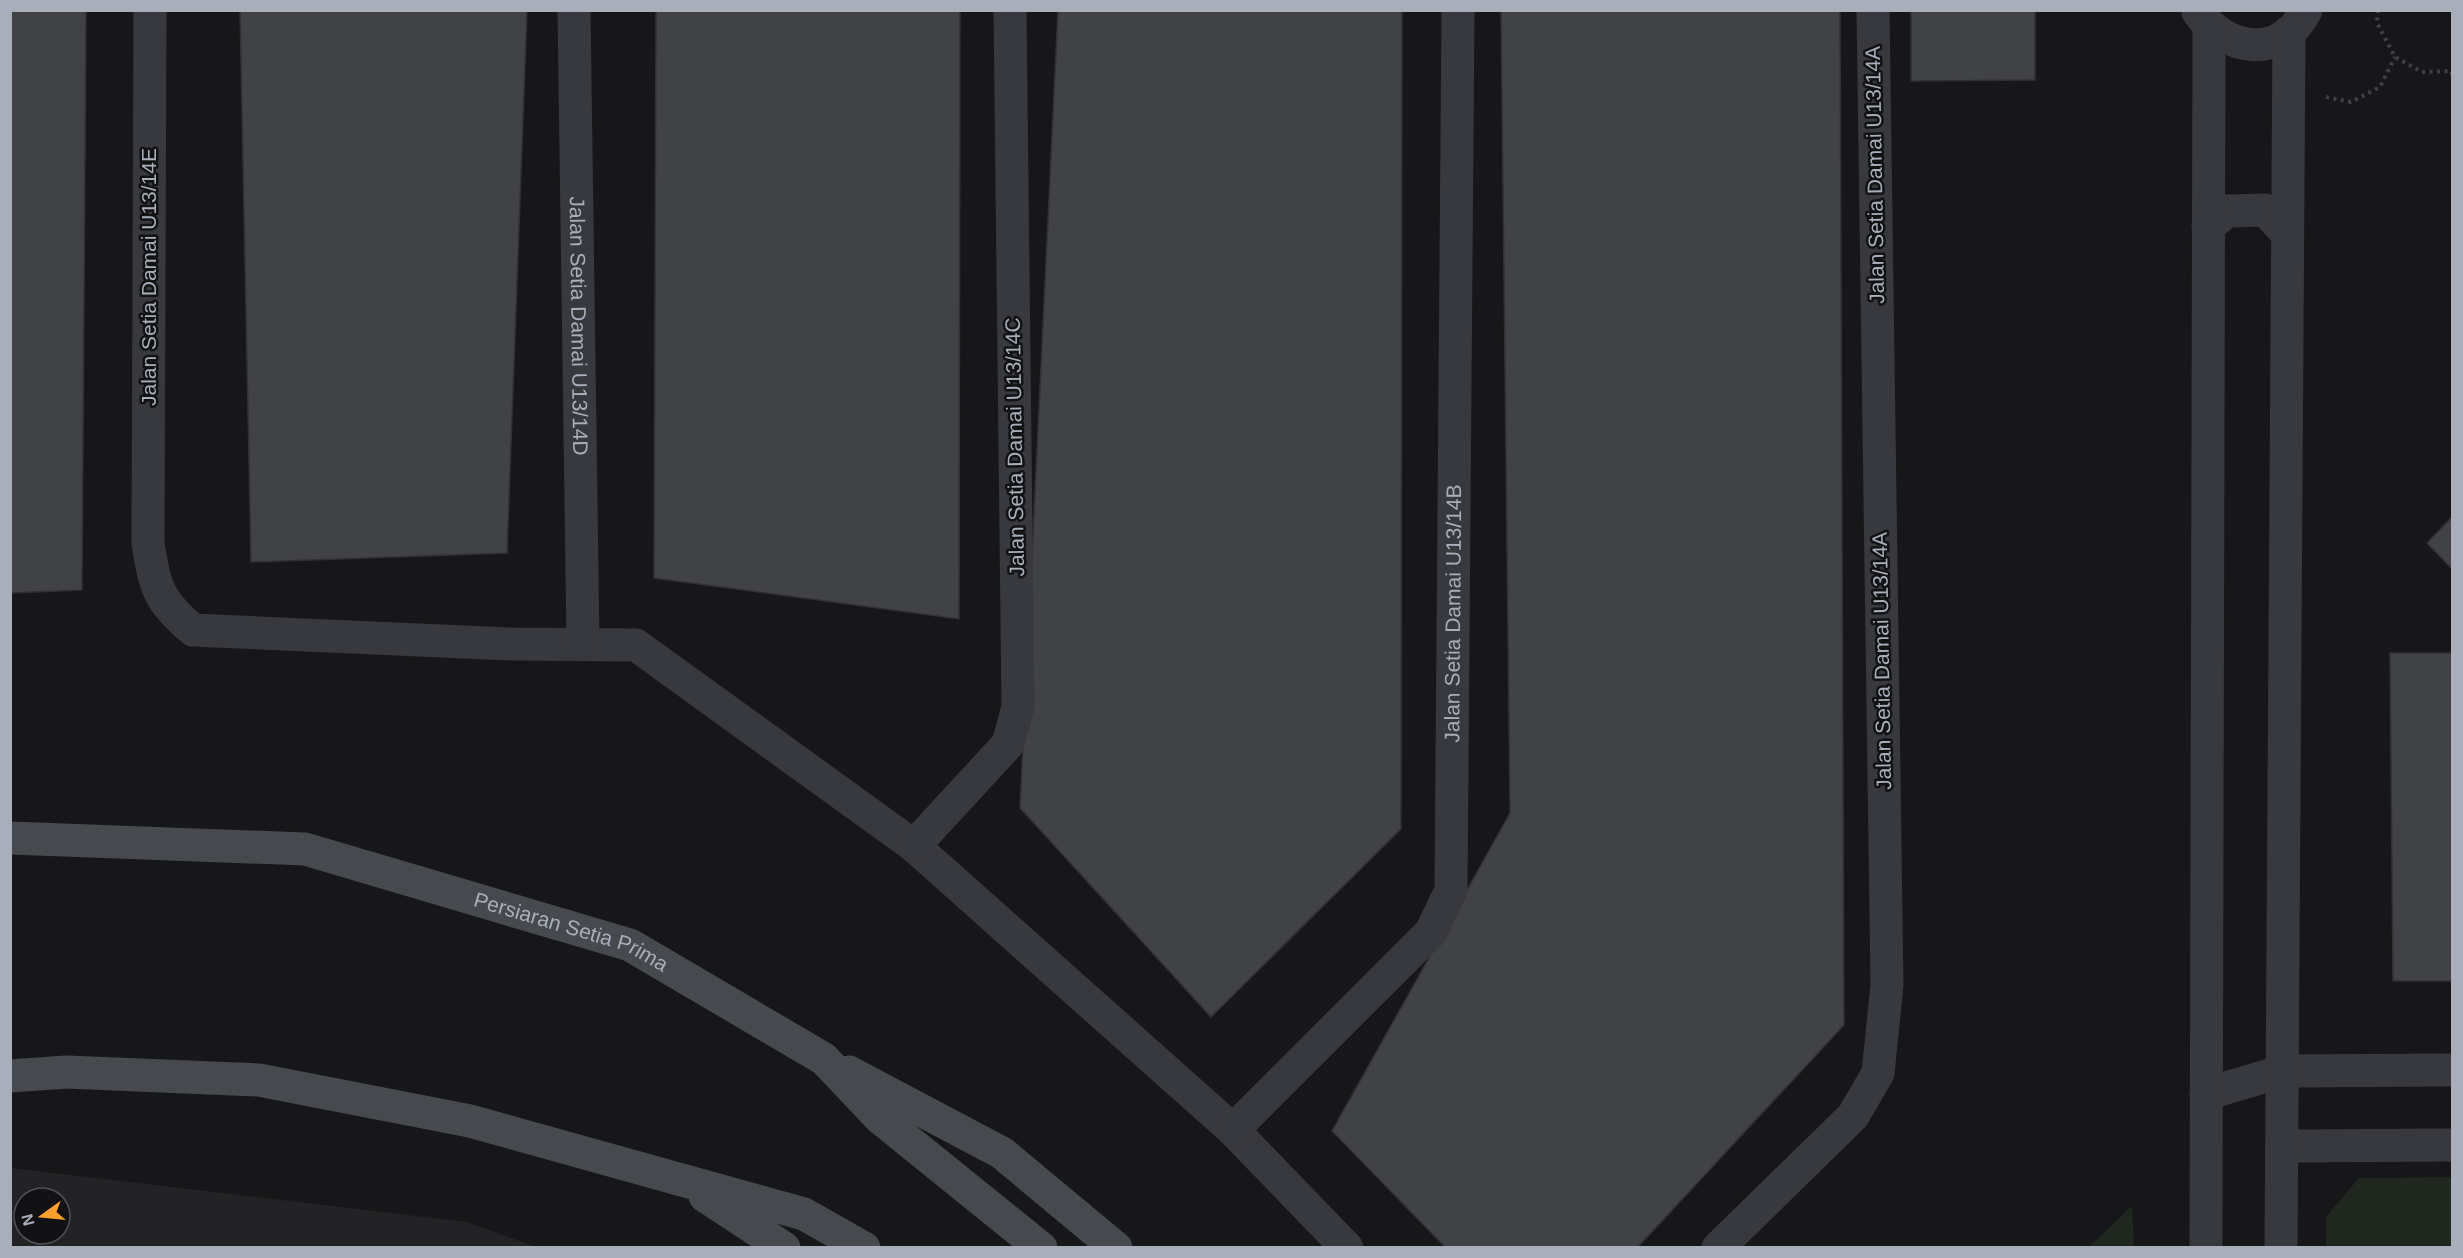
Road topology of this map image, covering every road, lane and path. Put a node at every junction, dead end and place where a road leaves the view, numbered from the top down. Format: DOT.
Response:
graph roads {
  1 [pos="150,10"];
  2 [pos="574,10"];
  3 [pos="1010,10"];
  4 [pos="1458,10"];
  5 [pos="1873,10"];
  6 [pos="2378,10"];
  7 [pos="2203,18"];
  8 [pos="2297,22"];
  9 [pos="2395,57"];
  10 [pos="2452,71"];
  11 [pos="2452,79"];
  12 [pos="2288,89"];
  13 [pos="2208,227"];
  14 [pos="2287,233"];
  15 [pos="583,643"];
  16 [pos="10,838"];
  17 [pos="914,846"];
  18 [pos="824,1059"];
  19 [pos="2452,1070"];
  20 [pos="2283,1071"];
  21 [pos="10,1076"];
  22 [pos="2206,1094"];
  23 [pos="1233,1130"];
  24 [pos="2452,1144"];
  25 [pos="2282,1146"];
  26 [pos="678,1178"];
  27 [pos="784,1248"];
  28 [pos="864,1248"];
  29 [pos="1041,1248"];
  30 [pos="1116,1248"];
  31 [pos="1347,1248"];
  32 [pos="1718,1248"];
  33 [pos="2206,1248"];
  34 [pos="2281,1248"];
  1 -- 15 [label="street, Jalan Setia Damai U13/14E"];
  2 -- 15 [label="street, Jalan Setia Damai U13/14D"];
  3 -- 17 [label="street, Jalan Setia Damai U13/14C"];
  4 -- 23 [label="street, Jalan Setia Damai U13/14B"];
  5 -- 32 [label="street, Jalan Setia Damai U13/14A"];
  6 -- 9 [label="path"];
  7 -- 8 [label="street"];
  7 -- 13 [label="street"];
  8 -- 12 [label="street"];
  9 -- 10 [label="path"];
  9 -- 12 [label="path"];
  10 -- 11 [label="path"];
  12 -- 14 [label="street"];
  13 -- 14 [label="street"];
  13 -- 22 [label="street"];
  14 -- 20 [label="street"];
  15 -- 17 [label="street, Jalan Setia Damai U13/14E"];
  16 -- 18 [label="street, Persiaran Setia Prima"];
  17 -- 23 [label="street, Jalan Setia Damai U13/14E"];
  18 -- 29 [label="street, Persiaran Setia Prima"];
  18 -- 30 [label="street"];
  19 -- 20 [label="street"];
  20 -- 22 [label="street"];
  20 -- 25 [label="street"];
  21 -- 26 [label="street"];
  22 -- 33 [label="street"];
  23 -- 31 [label="street, Jalan Setia Damai U13/14E"];
  24 -- 25 [label="street"];
  25 -- 34 [label="street"];
  26 -- 27 [label="street"];
  26 -- 28 [label="street"];
}
